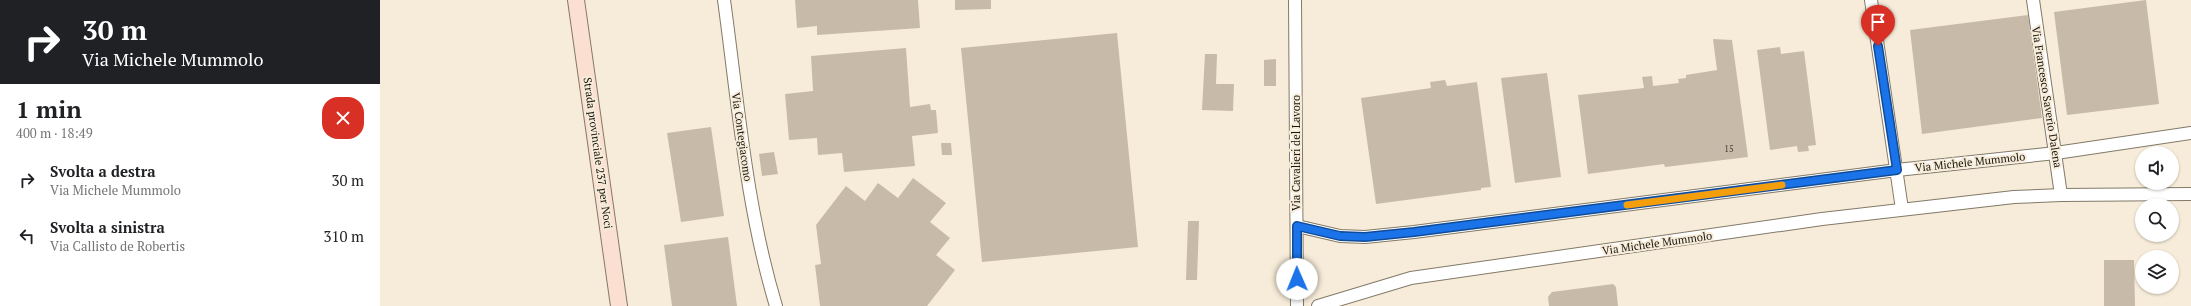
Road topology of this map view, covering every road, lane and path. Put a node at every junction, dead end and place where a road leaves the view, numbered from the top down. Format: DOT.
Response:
graph roads {
  1 [pos="576,0"];
  2 [pos="724,0"];
  3 [pos="1295,0"];
  4 [pos="1871,0"];
  5 [pos="2033,0"];
  6 [pos="2191,133"];
  7 [pos="2056,152"];
  8 [pos="1897,170"];
  9 [pos="2191,194"];
  10 [pos="2061,195"];
  11 [pos="1902,209"];
  12 [pos="1297,226"];
  13 [pos="766,272"];
  14 [pos="619,306"];
  15 [pos="768,306"];
  16 [pos="776,306"];
  17 [pos="780,306"];
  18 [pos="1297,306"];
  19 [pos="1318,306"];
  1 -- 14 [label="main road, Strada provinciale 237 per Noci"];
  2 -- 13 [label="street, Via Contegiacomo"];
  3 -- 12 [label="street, Via Cavalieri del Lavoro"];
  4 -- 8 [label="street"];
  5 -- 7 [label="street, Via Francesco Saverio Dalena"];
  6 -- 7 [label="street, Via Michele Mummolo"];
  7 -- 8 [label="street, Via Michele Mummolo"];
  7 -- 10 [label="street, Via Francesco Saverio Dalena"];
  8 -- 11 [label="street"];
  8 -- 12 [label="street, Via Michele Mummolo"];
  9 -- 10 [label="street, Via Michele Mummolo"];
  10 -- 11 [label="street, Via Michele Mummolo"];
  11 -- 19 [label="street, Via Michele Mummolo"];
  12 -- 18 [label="street, Via Cavalieri del Lavoro"];
  13 -- 15 [label="street, Via Contegiacomo"];
  13 -- 16 [label="street, Via Contegiacomo"];
  13 -- 17 [label="street, Via Contegiacomo"];
}
